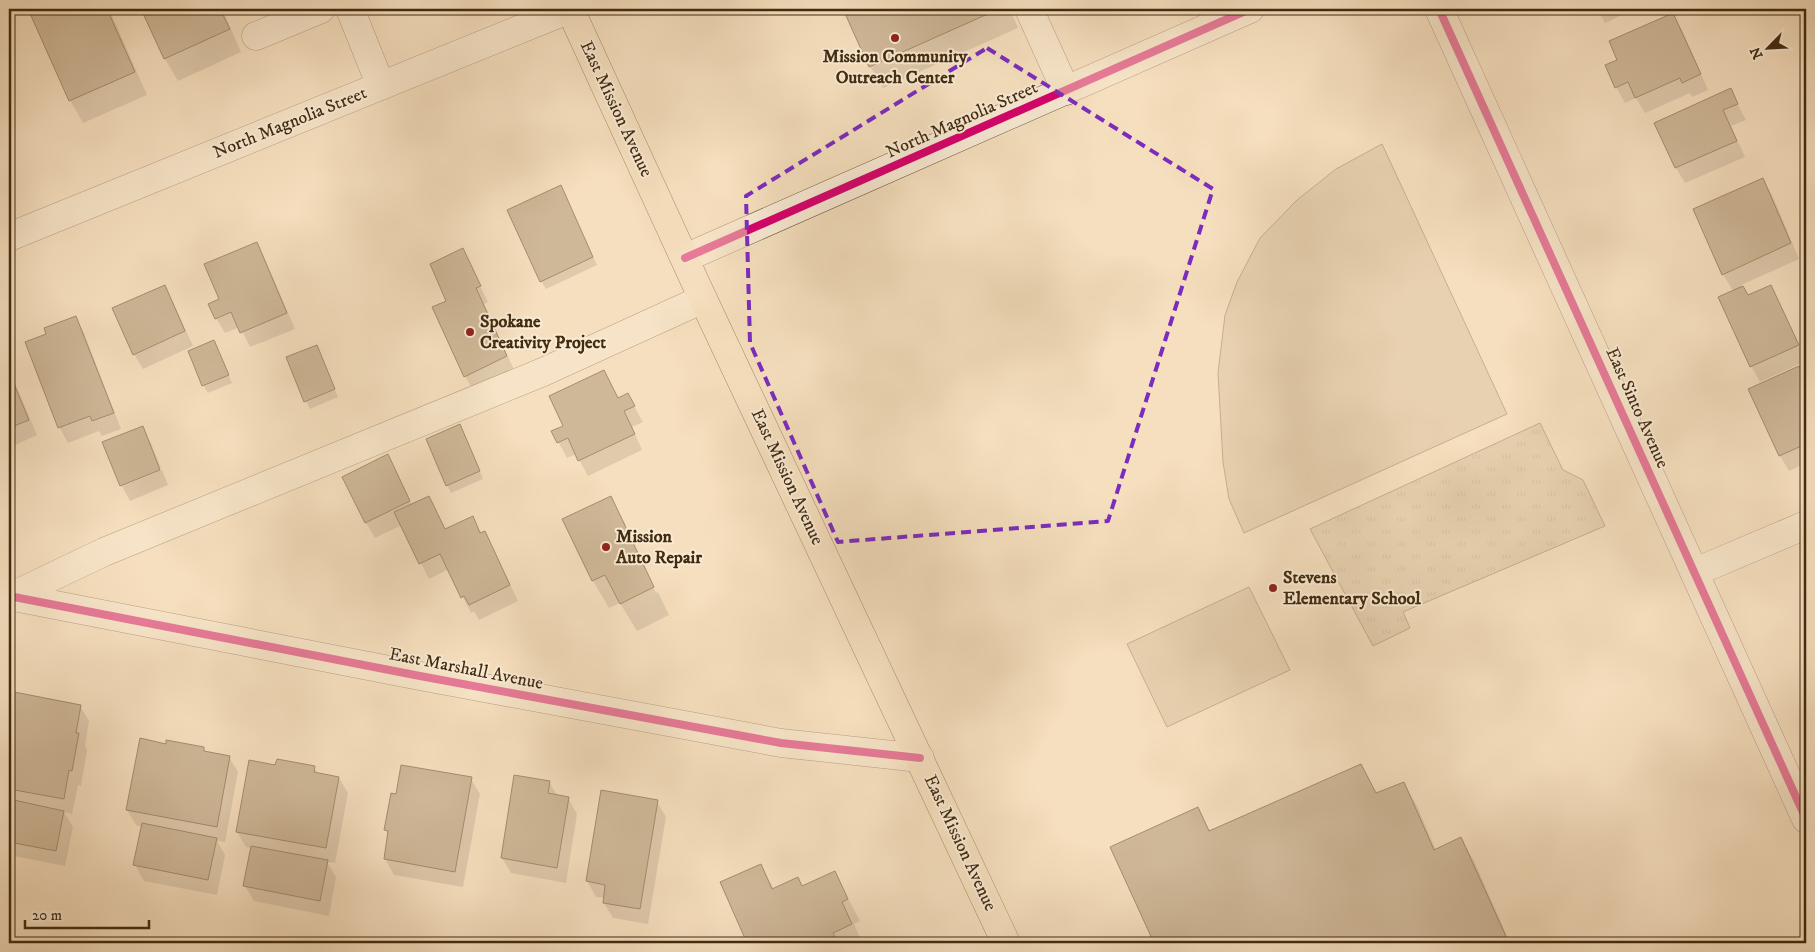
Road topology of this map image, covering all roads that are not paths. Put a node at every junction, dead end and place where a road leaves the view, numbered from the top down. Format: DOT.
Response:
graph roads {
  1 [pos="322,9"];
  2 [pos="350,9"];
  3 [pos="570,9"];
  4 [pos="1029,9"];
  5 [pos="1250,9"];
  6 [pos="1439,9"];
  7 [pos="256,36"];
  8 [pos="381,86"];
  9 [pos="1066,91"];
  10 [pos="9,237"];
  11 [pos="685,258"];
  12 [pos="703,299"];
  13 [pos="1806,525"];
  14 [pos="1695,572"];
  15 [pos="9,596"];
  16 [pos="920,758"];
  17 [pos="1806,820"];
  18 [pos="1006,943"];
  1 -- 7 [label="street"];
  2 -- 8 [label="street"];
  3 -- 8 [label="street, North Magnolia Street"];
  3 -- 11 [label="main road, East Mission Avenue"];
  4 -- 9 [label="street"];
  5 -- 9 [label="street, North Magnolia Street"];
  6 -- 14 [label="street, East Sinto Avenue"];
  8 -- 10 [label="street, North Magnolia Street"];
  9 -- 11 [label="street, North Magnolia Street"];
  11 -- 12 [label="main road, East Mission Avenue"];
  12 -- 15 [label="street"];
  12 -- 16 [label="main road, East Mission Avenue"];
  13 -- 14 [label="street"];
  14 -- 17 [label="street, East Sinto Avenue"];
  15 -- 16 [label="street, East Marshall Avenue"];
  16 -- 18 [label="main road, East Mission Avenue"];
}
